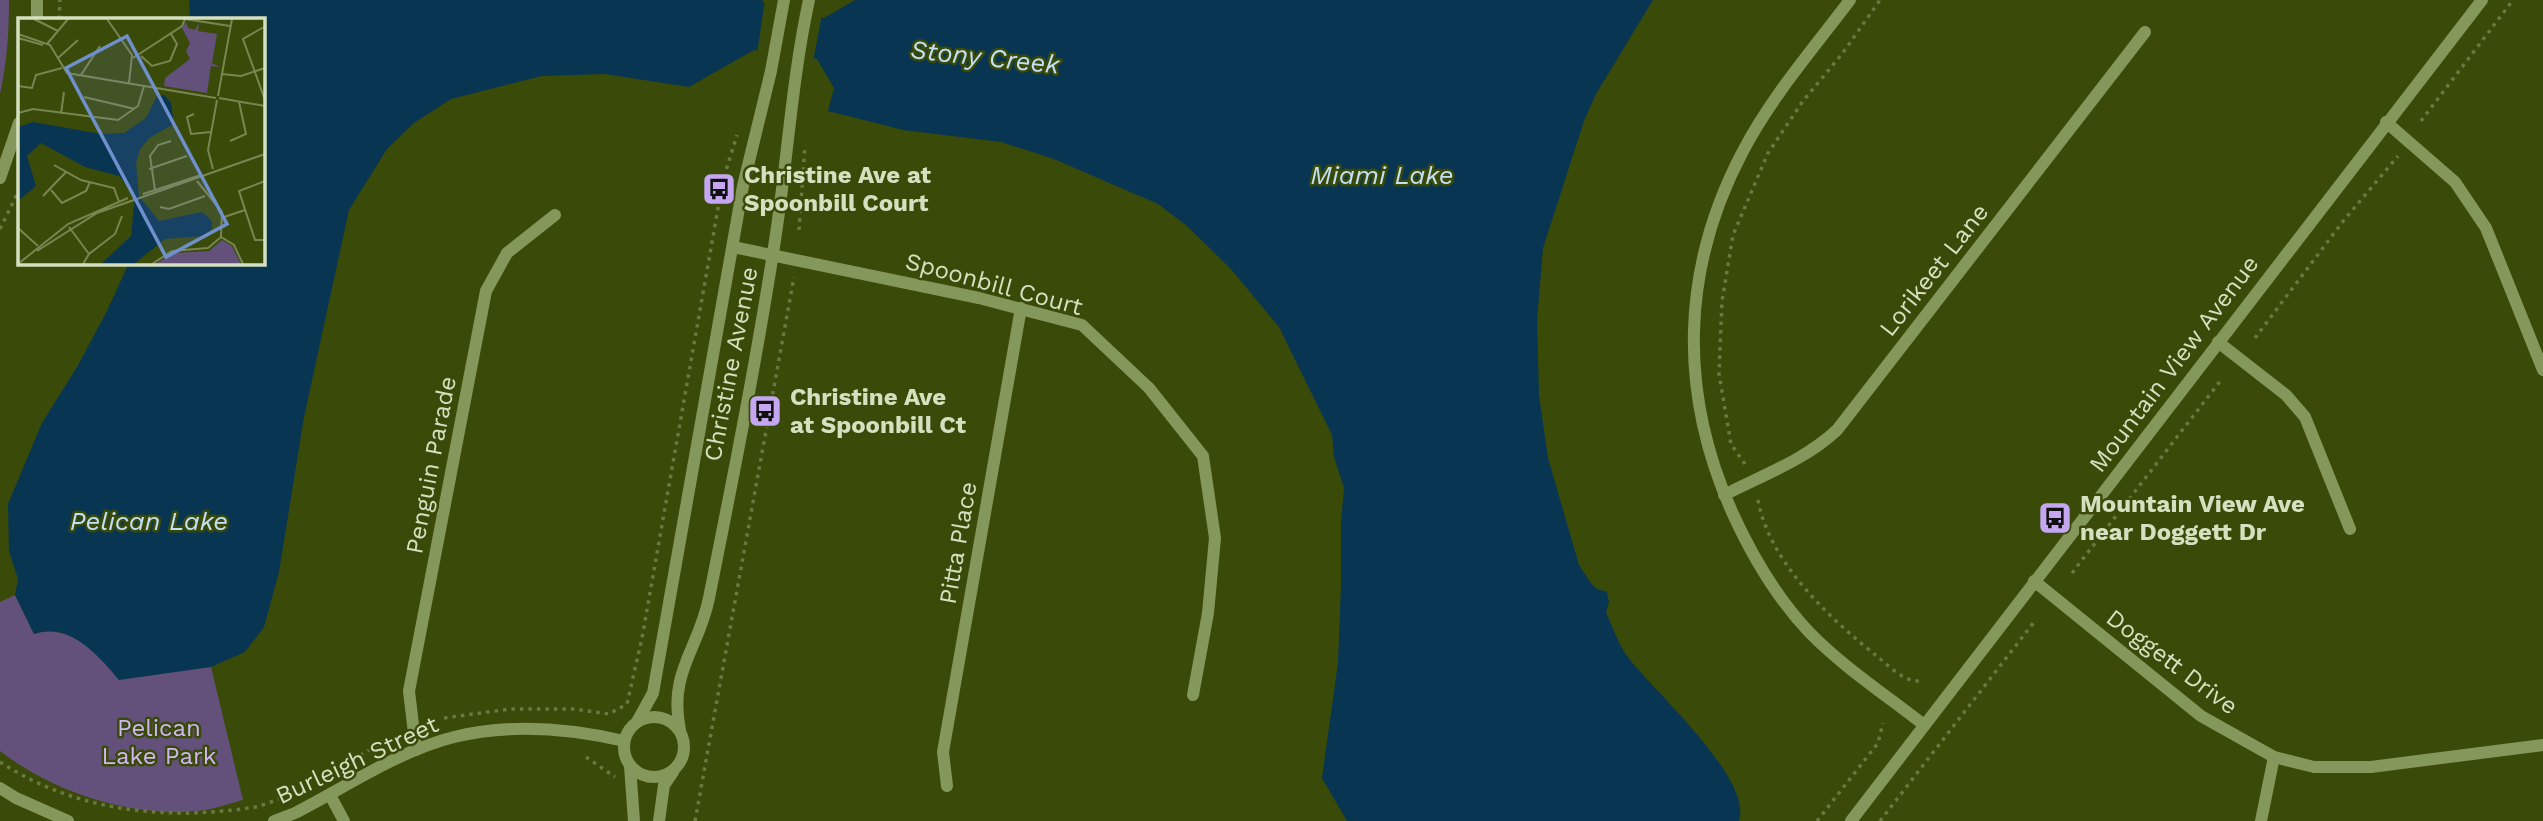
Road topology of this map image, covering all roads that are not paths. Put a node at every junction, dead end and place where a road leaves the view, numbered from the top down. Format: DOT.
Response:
graph roads {
  1 [pos="37,0"];
  2 [pos="784,0"];
  3 [pos="809,0"];
  4 [pos="1850,0"];
  5 [pos="2474,0"];
  6 [pos="2482,0"];
  7 [pos="37,18"];
  8 [pos="2465,22"];
  9 [pos="2145,32"];
  10 [pos="2386,122"];
  11 [pos="18,125"];
  12 [pos="0,178"];
  13 [pos="555,215"];
  14 [pos="733,247"];
  15 [pos="773,254"];
  16 [pos="1021,309"];
  17 [pos="2218,342"];
  18 [pos="2543,370"];
  19 [pos="1724,495"];
  20 [pos="2350,529"];
  21 [pos="2034,581"];
  22 [pos="1194,695"];
  23 [pos="637,722"];
  24 [pos="1924,725"];
  25 [pos="680,730"];
  26 [pos="624,741"];
  27 [pos="2543,745"];
  28 [pos="416,750"];
  29 [pos="2274,757"];
  30 [pos="629,766"];
  31 [pos="673,771"];
  32 [pos="947,786"];
  33 [pos="0,788"];
  34 [pos="330,795"];
  35 [pos="68,821"];
  36 [pos="274,821"];
  37 [pos="344,821"];
  38 [pos="634,821"];
  39 [pos="659,821"];
  40 [pos="1851,821"];
  41 [pos="2261,821"];
  1 -- 7 [label="street"];
  2 -- 14 [label="street, Christine Avenue"];
  3 -- 15 [label="street, Christine Avenue"];
  4 -- 19 [label="street"];
  5 -- 8 [label="street"];
  6 -- 8 [label="street, Mountain View Avenue"];
  8 -- 10 [label="street, Mountain View Avenue"];
  9 -- 19 [label="street, Lorikeet Lane"];
  10 -- 17 [label="street, Mountain View Avenue"];
  10 -- 18 [label="street"];
  11 -- 12 [label="street"];
  13 -- 28 [label="street, Penguin Parade"];
  14 -- 15 [label="street, Spoonbill Court"];
  14 -- 23 [label="street, Christine Avenue"];
  15 -- 16 [label="street, Spoonbill Court"];
  15 -- 25 [label="street, Christine Avenue"];
  16 -- 22 [label="street, Spoonbill Court"];
  16 -- 32 [label="street, Pitta Place"];
  17 -- 20 [label="street"];
  17 -- 21 [label="street, Mountain View Avenue"];
  19 -- 24 [label="street"];
  21 -- 24 [label="street, Mountain View Avenue"];
  21 -- 29 [label="street, Doggett Drive"];
  23 -- 25 [label="street"];
  23 -- 26 [label="street"];
  24 -- 40 [label="street, Mountain View Avenue"];
  25 -- 31 [label="street"];
  26 -- 28 [label="street, Burleigh Street"];
  26 -- 30 [label="street"];
  27 -- 29 [label="street, Doggett Drive"];
  28 -- 34 [label="street, Burleigh Street"];
  29 -- 41 [label="street"];
  30 -- 31 [label="street"];
  30 -- 38 [label="street"];
  31 -- 39 [label="street"];
  33 -- 35 [label="street"];
  34 -- 36 [label="street, Burleigh Street"];
  34 -- 37 [label="street"];
}
